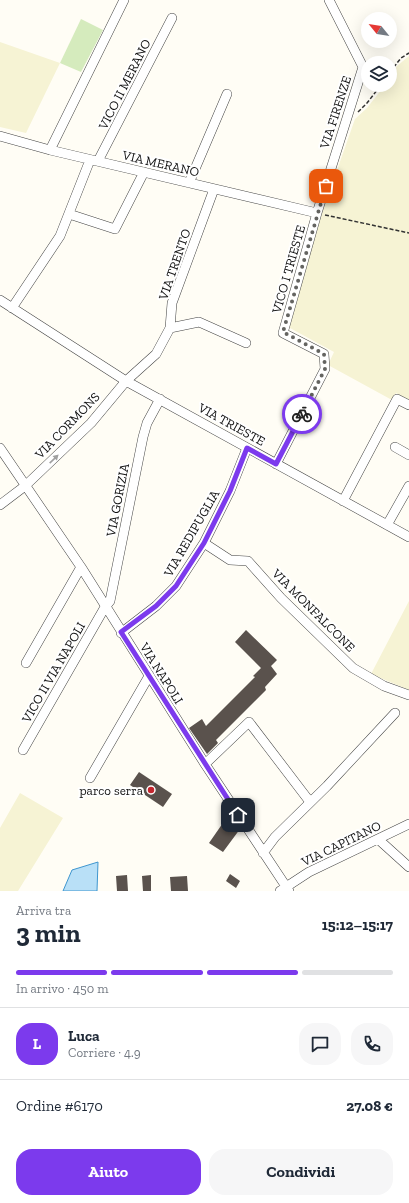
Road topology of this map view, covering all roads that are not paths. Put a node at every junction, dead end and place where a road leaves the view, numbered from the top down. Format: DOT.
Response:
graph roads {
  1 [pos="124,0"];
  2 [pos="329,0"];
  3 [pos="172,18"];
  4 [pos="227,94"];
  5 [pos="0,136"];
  6 [pos="50,150"];
  7 [pos="94,160"];
  8 [pos="144,172"];
  9 [pos="188,183"];
  10 [pos="214,189"];
  11 [pos="317,213"];
  12 [pos="69,214"];
  13 [pos="0,300"];
  14 [pos="12,308"];
  15 [pos="170,328"];
  16 [pos="246,343"];
  17 [pos="126,381"];
  18 [pos="160,400"];
  19 [pos="409,405"];
  20 [pos="395,447"];
  21 [pos="0,448"];
  22 [pos="247,448"];
  23 [pos="409,455"];
  24 [pos="276,464"];
  25 [pos="25,486"];
  26 [pos="409,486"];
  27 [pos="343,501"];
  28 [pos="0,505"];
  29 [pos="387,525"];
  30 [pos="409,537"];
  31 [pos="204,543"];
  32 [pos="81,566"];
  33 [pos="105,607"];
  34 [pos="121,632"];
  35 [pos="26,663"];
  36 [pos="148,676"];
  37 [pos="409,695"];
  38 [pos="395,713"];
  39 [pos="23,750"];
  40 [pos="205,764"];
  41 [pos="90,778"];
  42 [pos="310,802"];
  43 [pos="409,824"];
  44 [pos="378,839"];
  45 [pos="263,853"];
  46 [pos="409,867"];
  47 [pos="285,889"];
  1 -- 6 [label="street"];
  2 -- 11 [label="street, VIA FIRENZE"];
  3 -- 7 [label="street, VICO II MERANO"];
  4 -- 9 [label="street"];
  5 -- 6 [label="street, VIA MERANO"];
  6 -- 7 [label="street, VIA MERANO"];
  7 -- 8 [label="street, VIA MERANO"];
  7 -- 12 [label="street, VICO II MERANO"];
  8 -- 9 [label="street, VIA MERANO"];
  8 -- 12 [label="street"];
  9 -- 10 [label="street, VIA MERANO"];
  10 -- 11 [label="street, VIA MERANO"];
  10 -- 15 [label="street, VIA TRENTO"];
  11 -- 24 [label="street, VICO I TRIESTE"];
  12 -- 14 [label="street, VICO II MERANO"];
  13 -- 14 [label="street, VIA TRIESTE"];
  14 -- 17 [label="street, VIA TRIESTE"];
  15 -- 16 [label="street"];
  15 -- 17 [label="street, VIA TRENTO"];
  17 -- 18 [label="street, VIA TRIESTE"];
  25 -- 17 [label="street, VIA CORMONS, one-way"];
  18 -- 22 [label="street, VIA TRIESTE"];
  18 -- 33 [label="street, VIA GORIZIA"];
  19 -- 27 [label="street"];
  20 -- 23 [label="street"];
  21 -- 25 [label="street, VIA NAPOLI"];
  22 -- 24 [label="street, VIA TRIESTE"];
  22 -- 31 [label="street, VIA REDIPUGLIA"];
  24 -- 27 [label="street, VIA TRIESTE"];
  25 -- 28 [label="street, VIA CORMONS"];
  25 -- 32 [label="street, VIA NAPOLI"];
  26 -- 29 [label="street"];
  27 -- 29 [label="street, VIA TRIESTE"];
  29 -- 30 [label="street, VIA TRIESTE"];
  31 -- 34 [label="street, VIA REDIPUGLIA"];
  31 -- 37 [label="street, VIA MONFALCONE"];
  32 -- 33 [label="street, VIA NAPOLI"];
  32 -- 35 [label="street"];
  33 -- 34 [label="street, VIA NAPOLI"];
  33 -- 39 [label="street, VICO II VIA NAPOLI"];
  34 -- 36 [label="street, VIA NAPOLI"];
  36 -- 40 [label="street, VIA NAPOLI"];
  36 -- 41 [label="street"];
  38 -- 42 [label="street"];
  40 -- 42 [label="street"];
  40 -- 45 [label="street, VIA NAPOLI"];
  42 -- 45 [label="street"];
  43 -- 44 [label="street, VIA CAPITANO"];
  44 -- 46 [label="street"];
  44 -- 47 [label="street, VIA CAPITANO"];
  45 -- 47 [label="street, VIA NAPOLI"];
}
